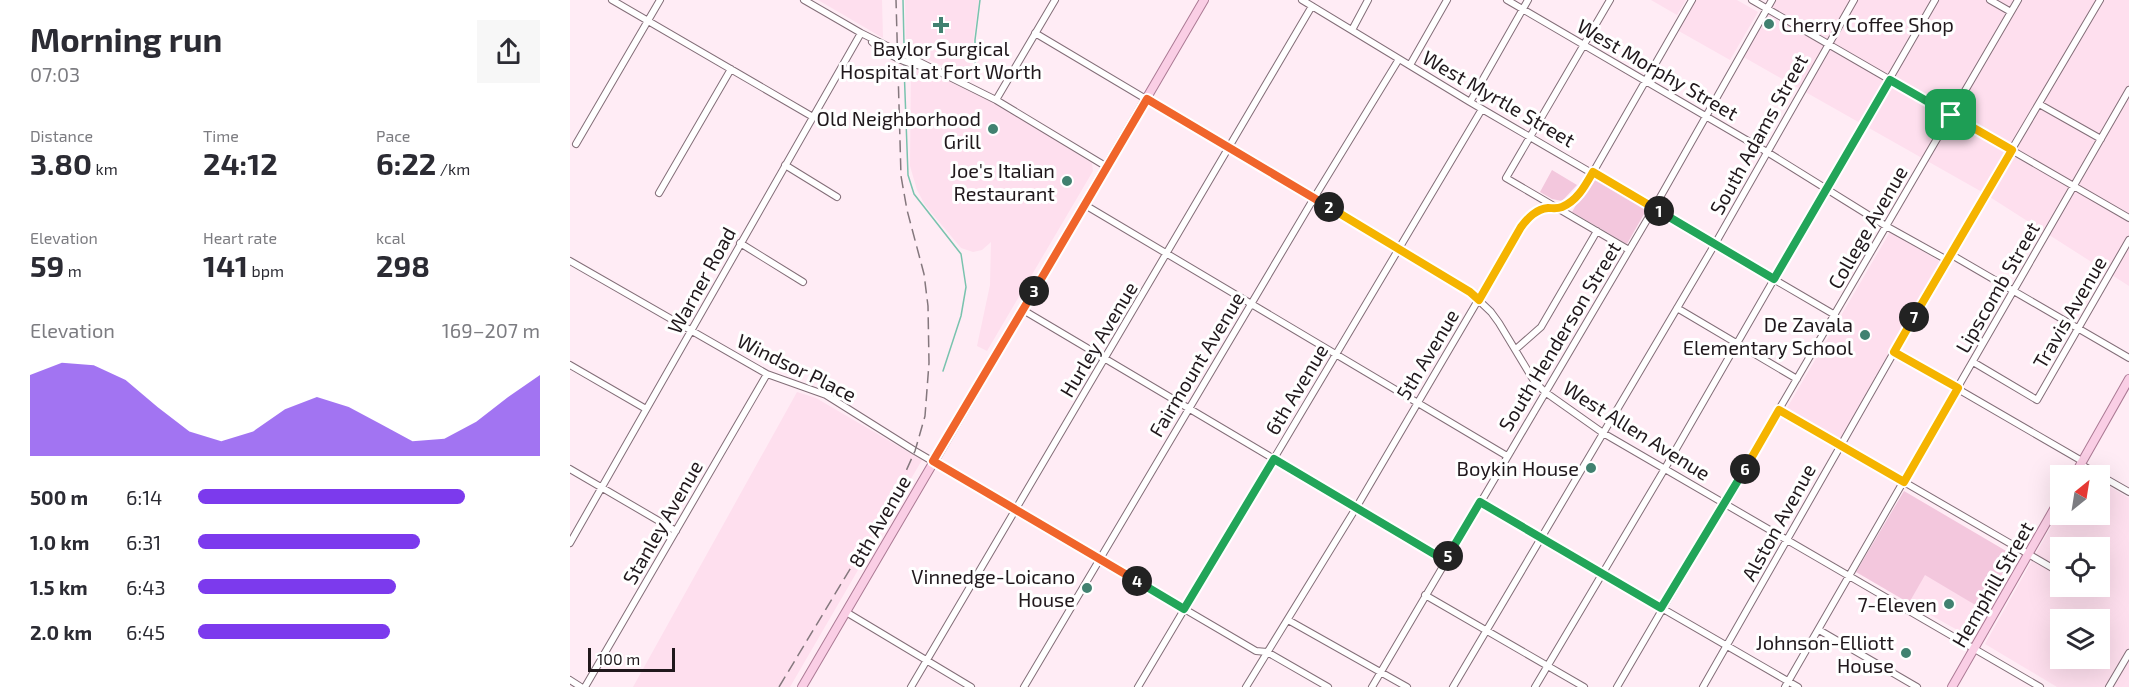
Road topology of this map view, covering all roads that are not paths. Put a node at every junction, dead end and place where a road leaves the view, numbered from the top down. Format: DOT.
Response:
graph roads {
  1 [pos="612,0"];
  2 [pos="660,0"];
  3 [pos="804,0"];
  4 [pos="1055,0"];
  5 [pos="1204,0"];
  6 [pos="1302,0"];
  7 [pos="1368,0"];
  8 [pos="1447,0"];
  9 [pos="1507,0"];
  10 [pos="1528,0"];
  11 [pos="1610,0"];
  12 [pos="1692,0"];
  13 [pos="1752,0"];
  14 [pos="1772,0"];
  15 [pos="1854,0"];
  16 [pos="1935,0"];
  17 [pos="1990,0"];
  18 [pos="2018,0"];
  19 [pos="2100,0"];
  20 [pos="1312,6"];
  21 [pos="1522,9"];
  22 [pos="1767,9"];
  23 [pos="2011,12"];
  24 [pos="648,21"];
  25 [pos="1352,30"];
  26 [pos="861,33"];
  27 [pos="1035,33"];
  28 [pos="1828,44"];
  29 [pos="1584,45"];
  30 [pos="1399,58"];
  31 [pos="1410,65"];
  32 [pos="731,69"];
  33 [pos="1645,80"];
  34 [pos="1890,80"];
  35 [pos="2129,90"];
  36 [pos="1147,99"];
  37 [pos="996,100"];
  38 [pos="1470,102"];
  39 [pos="2039,104"];
  40 [pos="1482,109"];
  41 [pos="1706,115"];
  42 [pos="1951,115"];
  43 [pos="813,117"];
  44 [pos="1530,136"];
  45 [pos="2101,139"];
  46 [pos="576,144"];
  47 [pos="1230,147"];
  48 [pos="2012,150"];
  49 [pos="1767,152"];
  50 [pos="785,165"];
  51 [pos="1107,167"];
  52 [pos="1593,172"];
  53 [pos="2074,186"];
  54 [pos="1827,189"];
  55 [pos="659,193"];
  56 [pos="837,197"];
  57 [pos="1314,198"];
  58 [pos="1085,205"];
  59 [pos="1653,208"];
  60 [pos="1559,209"];
  61 [pos="2129,218"];
  62 [pos="1886,226"];
  63 [pos="1597,231"];
  64 [pos="2129,240"];
  65 [pos="740,243"];
  66 [pos="1715,244"];
  67 [pos="1399,249"];
  68 [pos="1629,250"];
  69 [pos="1167,254"];
  70 [pos="1949,257"];
  71 [pos="570,261"];
  72 [pos="1774,279"];
  73 [pos="803,282"];
  74 [pos="2015,290"];
  75 [pos="1479,300"];
  76 [pos="1251,303"];
  77 [pos="1677,308"];
  78 [pos="1023,310"];
  79 [pos="1835,315"];
  80 [pos="2078,328"];
  81 [pos="691,332"];
  82 [pos="1737,344"];
  83 [pos="1516,350"];
  84 [pos="1894,352"];
  85 [pos="1336,354"];
  86 [pos="2129,358"];
  87 [pos="1105,359"];
  88 [pos="1973,362"];
  89 [pos="570,365"];
  90 [pos="766,374"];
  91 [pos="1797,379"];
  92 [pos="2129,379"];
  93 [pos="1958,388"];
  94 [pos="1545,392"];
  95 [pos="1417,402"];
  96 [pos="1189,408"];
  97 [pos="646,409"];
  98 [pos="1779,410"];
  99 [pos="1603,433"];
  100 [pos="1840,445"];
  101 [pos="1507,456"];
  102 [pos="1274,459"];
  103 [pos="933,461"];
  104 [pos="2081,463"];
  105 [pos="570,469"];
  106 [pos="1664,470"];
  107 [pos="1904,482"];
  108 [pos="602,488"];
  109 [pos="2129,492"];
  110 [pos="1480,502"];
  111 [pos="1724,504"];
  112 [pos="1356,508"];
  113 [pos="1016,510"];
  114 [pos="2050,516"];
  115 [pos="676,531"];
  116 [pos="1541,538"];
  117 [pos="1787,541"];
  118 [pos="570,543"];
  119 [pos="2028,554"];
  120 [pos="1099,559"];
  121 [pos="1446,561"];
  122 [pos="2050,567"];
  123 [pos="1602,574"];
  124 [pos="1850,577"];
  125 [pos="1425,596"];
  126 [pos="1661,608"];
  127 [pos="1184,609"];
  128 [pos="846,612"];
  129 [pos="1288,620"];
  130 [pos="1819,630"];
  131 [pos="1487,631"];
  132 [pos="1727,646"];
  133 [pos="1974,648"];
  134 [pos="1268,652"];
  135 [pos="2129,653"];
  136 [pos="926,660"];
  137 [pos="1547,666"];
  138 [pos="1381,672"];
  139 [pos="570,680"];
  140 [pos="1787,684"];
  141 [pos="583,687"];
  142 [pos="802,687"];
  143 [pos="910,687"];
  144 [pos="972,687"];
  145 [pos="1024,687"];
  146 [pos="1138,687"];
  147 [pos="1246,687"];
  148 [pos="1328,687"];
  149 [pos="1372,687"];
  150 [pos="1407,687"];
  151 [pos="1453,687"];
  152 [pos="1535,687"];
  153 [pos="1584,687"];
  154 [pos="1617,687"];
  155 [pos="1703,687"];
  156 [pos="1798,687"];
  157 [pos="1917,687"];
  158 [pos="1952,687"];
  159 [pos="2040,687"];
  160 [pos="2109,687"];
  1 -- 24 [label="street"];
  2 -- 24 [label="street"];
  3 -- 26 [label="street"];
  4 -- 27 [label="street"];
  5 -- 36 [label="main road, 8th Avenue"];
  6 -- 20 [label="street, West Myrtle Street"];
  7 -- 25 [label="street"];
  8 -- 31 [label="street"];
  9 -- 21 [label="street, West Morphy Street"];
  10 -- 21 [label="street"];
  11 -- 29 [label="street"];
  12 -- 33 [label="street, 5th Avenue"];
  13 -- 22 [label="street"];
  14 -- 22 [label="street, South Henderson Street"];
  15 -- 28 [label="street, South Adams Street"];
  16 -- 34 [label="street"];
  17 -- 23 [label="street"];
  18 -- 23 [label="street, College Avenue"];
  19 -- 39 [label="street, Alston Avenue"];
  20 -- 25 [label="street, West Myrtle Street"];
  20 -- 47 [label="street, Hurley Avenue"];
  21 -- 29 [label="street, West Morphy Street"];
  21 -- 38 [label="street"];
  22 -- 28 [label="street"];
  22 -- 41 [label="street, South Henderson Street"];
  23 -- 42 [label="street, College Avenue"];
  24 -- 32 [label="street"];
  24 -- 46 [label="street"];
  25 -- 30 [label="street, West Myrtle Street"];
  26 -- 37 [label="street"];
  26 -- 43 [label="street, Warner Road"];
  27 -- 36 [label="street, West Allen Avenue"];
  27 -- 37 [label="street"];
  28 -- 34 [label="street"];
  28 -- 49 [label="street, South Adams Street"];
  29 -- 33 [label="street, West Morphy Street"];
  29 -- 44 [label="street"];
  30 -- 31 [label="street, West Myrtle Street"];
  30 -- 57 [label="street, Fairmount Avenue"];
  31 -- 38 [label="street, West Myrtle Street"];
  32 -- 43 [label="street"];
  32 -- 55 [label="street"];
  33 -- 41 [label="street, West Morphy Street"];
  33 -- 52 [label="street, 5th Avenue"];
  34 -- 42 [label="street"];
  34 -- 54 [label="street"];
  35 -- 45 [label="street, Lipscomb Street"];
  36 -- 47 [label="street, West Allen Avenue"];
  36 -- 51 [label="main road, 8th Avenue"];
  37 -- 51 [label="street"];
  38 -- 40 [label="street, West Myrtle Street"];
  39 -- 45 [label="street"];
  39 -- 48 [label="street, Alston Avenue"];
  40 -- 44 [label="street, West Myrtle Street"];
  40 -- 67 [label="street, 6th Avenue"];
  41 -- 49 [label="street, West Morphy Street"];
  41 -- 59 [label="street, South Henderson Street"];
  42 -- 48 [label="street"];
  42 -- 62 [label="street, College Avenue"];
  43 -- 50 [label="street, Warner Road"];
  44 -- 52 [label="street, West Myrtle Street"];
  44 -- 60 [label="street"];
  45 -- 53 [label="street, Lipscomb Street"];
  47 -- 57 [label="street, West Allen Avenue"];
  47 -- 69 [label="street, Hurley Avenue"];
  48 -- 53 [label="street"];
  48 -- 70 [label="street, Alston Avenue"];
  49 -- 54 [label="street, West Morphy Street"];
  49 -- 66 [label="street, South Adams Street"];
  50 -- 56 [label="street"];
  50 -- 65 [label="street, Warner Road"];
  51 -- 58 [label="main road, 8th Avenue"];
  52 -- 59 [label="street, West Myrtle Street"];
  52 -- 60 [label="street, 5th Avenue"];
  53 -- 61 [label="street"];
  53 -- 74 [label="street, Lipscomb Street"];
  54 -- 62 [label="street, West Morphy Street"];
  54 -- 72 [label="street"];
  57 -- 67 [label="street, West Allen Avenue"];
  57 -- 76 [label="street, Fairmount Avenue"];
  58 -- 69 [label="street"];
  58 -- 78 [label="main road, 8th Avenue"];
  59 -- 66 [label="street, West Myrtle Street"];
  59 -- 68 [label="street, South Henderson Street"];
  60 -- 63 [label="street"];
  60 -- 75 [label="street, 5th Avenue"];
  62 -- 70 [label="street, West Morphy Street"];
  62 -- 79 [label="street, College Avenue"];
  63 -- 68 [label="street"];
  63 -- 83 [label="street"];
  64 -- 80 [label="street, Travis Avenue"];
  65 -- 73 [label="street"];
  65 -- 81 [label="street, Warner Road"];
  66 -- 72 [label="street, West Myrtle Street"];
  66 -- 77 [label="street, South Adams Street"];
  67 -- 75 [label="street, West Allen Avenue"];
  67 -- 85 [label="street, 6th Avenue"];
  68 -- 94 [label="street, South Henderson Street"];
  69 -- 76 [label="street"];
  69 -- 87 [label="street, Hurley Avenue"];
  70 -- 74 [label="street, West Morphy Street"];
  70 -- 84 [label="street, Alston Avenue"];
  71 -- 81 [label="street, Windsor Place"];
  72 -- 79 [label="street, West Myrtle Street"];
  72 -- 82 [label="street"];
  74 -- 80 [label="street, West Morphy Street"];
  74 -- 88 [label="street, Lipscomb Street"];
  75 -- 83 [label="street, West Allen Avenue"];
  75 -- 95 [label="street, 5th Avenue"];
  76 -- 85 [label="street"];
  76 -- 96 [label="street, Fairmount Avenue"];
  77 -- 82 [label="street"];
  77 -- 99 [label="street, South Adams Street"];
  78 -- 87 [label="street"];
  78 -- 103 [label="main road, 8th Avenue"];
  79 -- 91 [label="street, College Avenue"];
  80 -- 86 [label="street, West Morphy Street"];
  80 -- 88 [label="street, Travis Avenue"];
  81 -- 90 [label="street, Windsor Place"];
  81 -- 97 [label="street, Warner Road"];
  82 -- 91 [label="street"];
  82 -- 106 [label="street"];
  83 -- 94 [label="street, West Allen Avenue"];
  84 -- 93 [label="street"];
  84 -- 100 [label="street, Alston Avenue"];
  85 -- 95 [label="street"];
  85 -- 102 [label="street, 6th Avenue"];
  87 -- 96 [label="street"];
  87 -- 113 [label="street, Hurley Avenue"];
  88 -- 93 [label="street, Lipscomb Street"];
  89 -- 97 [label="street"];
  90 -- 103 [label="street, Windsor Place"];
  90 -- 115 [label="street, Stanley Avenue"];
  91 -- 98 [label="street, College Avenue"];
  92 -- 104 [label="main road"];
  93 -- 104 [label="street"];
  93 -- 107 [label="street, Lipscomb Street"];
  94 -- 99 [label="street, West Allen Avenue"];
  94 -- 101 [label="street, South Henderson Street"];
  95 -- 101 [label="street"];
  95 -- 112 [label="street, 5th Avenue"];
  96 -- 102 [label="street"];
  96 -- 120 [label="street, Fairmount Avenue"];
  97 -- 108 [label="street, Warner Road"];
  98 -- 100 [label="street"];
  98 -- 111 [label="street, College Avenue"];
  99 -- 106 [label="street, West Allen Avenue"];
  99 -- 116 [label="street, South Adams Street"];
  100 -- 107 [label="street"];
  100 -- 117 [label="street, Alston Avenue"];
  101 -- 110 [label="street, South Henderson Street"];
  102 -- 112 [label="street"];
  102 -- 127 [label="street, 6th Avenue"];
  103 -- 113 [label="street, Windsor Place"];
  103 -- 128 [label="main road, 8th Avenue"];
  104 -- 109 [label="street"];
  105 -- 108 [label="street"];
  106 -- 111 [label="street, West Allen Avenue"];
  106 -- 123 [label="street"];
  107 -- 119 [label="street"];
  107 -- 124 [label="street, Lipscomb Street"];
  108 -- 115 [label="street"];
  108 -- 118 [label="street, Warner Road"];
  110 -- 116 [label="street"];
  110 -- 121 [label="street, South Henderson Street"];
  111 -- 117 [label="street, West Allen Avenue"];
  111 -- 126 [label="street, College Avenue"];
  112 -- 121 [label="street"];
  112 -- 129 [label="street, 5th Avenue"];
  113 -- 120 [label="street, Windsor Place"];
  113 -- 136 [label="street, Hurley Avenue"];
  114 -- 119 [label="main road, Hemphill Street"];
  115 -- 141 [label="street, Stanley Avenue"];
  116 -- 123 [label="street"];
  116 -- 131 [label="street, South Adams Street"];
  117 -- 124 [label="street, West Allen Avenue"];
  117 -- 132 [label="street, Alston Avenue"];
  119 -- 122 [label="street"];
  119 -- 133 [label="main road, Hemphill Street"];
  120 -- 127 [label="street, Windsor Place"];
  120 -- 145 [label="street, Fairmount Avenue"];
  121 -- 125 [label="street, South Henderson Street"];
  123 -- 126 [label="street"];
  123 -- 137 [label="street"];
  124 -- 130 [label="street, Lipscomb Street"];
  124 -- 133 [label="street, West Allen Avenue"];
  125 -- 131 [label="street"];
  125 -- 138 [label="street, South Henderson Street"];
  126 -- 132 [label="street"];
  126 -- 154 [label="street, College Avenue"];
  127 -- 134 [label="street, Windsor Place"];
  127 -- 146 [label="street, 6th Avenue"];
  128 -- 136 [label="street"];
  128 -- 142 [label="main road, 8th Avenue"];
  129 -- 134 [label="street, 5th Avenue"];
  129 -- 138 [label="street"];
  130 -- 140 [label="street, Lipscomb Street"];
  130 -- 157 [label="street"];
  131 -- 137 [label="street"];
  131 -- 151 [label="street, South Adams Street"];
  132 -- 140 [label="street"];
  132 -- 155 [label="street, Alston Avenue"];
  133 -- 158 [label="main road, Hemphill Street"];
  133 -- 159 [label="street, West Allen Avenue"];
  134 -- 147 [label="street, 5th Avenue"];
  134 -- 148 [label="street, Windsor Place"];
  135 -- 160 [label="street"];
  136 -- 143 [label="street, Hurley Avenue"];
  136 -- 144 [label="street"];
  137 -- 152 [label="street"];
  137 -- 153 [label="street"];
  138 -- 149 [label="street, South Henderson Street"];
  138 -- 150 [label="street"];
  139 -- 141 [label="street"];
  140 -- 156 [label="street"];
}
